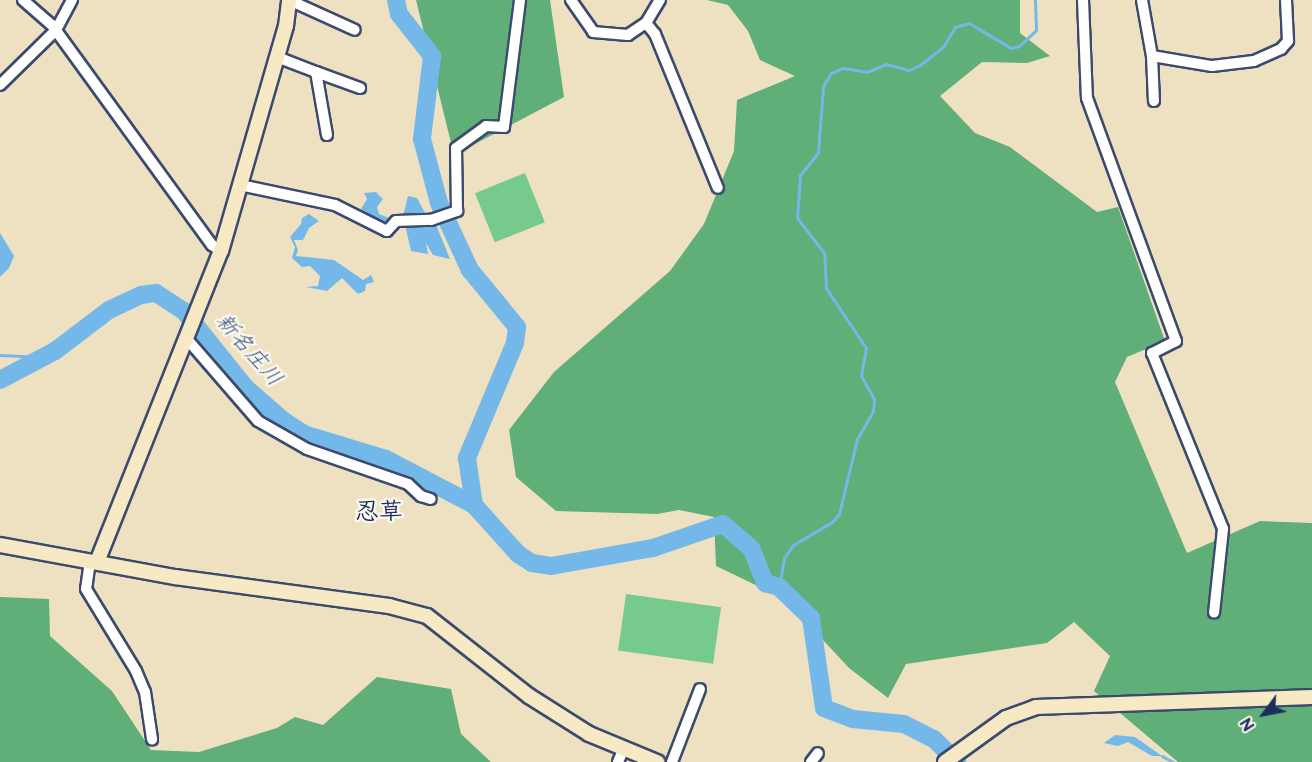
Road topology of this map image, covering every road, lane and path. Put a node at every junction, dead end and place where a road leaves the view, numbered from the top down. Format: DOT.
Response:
graph roads {
  1 [pos="22,0"];
  2 [pos="72,0"];
  3 [pos="289,0"];
  4 [pos="520,0"];
  5 [pos="571,0"];
  6 [pos="660,0"];
  7 [pos="1083,0"];
  8 [pos="1142,0"];
  9 [pos="1286,0"];
  10 [pos="646,23"];
  11 [pos="56,30"];
  12 [pos="355,30"];
  13 [pos="1152,56"];
  14 [pos="277,57"];
  15 [pos="316,72"];
  16 [pos="0,85"];
  17 [pos="360,88"];
  18 [pos="1154,101"];
  19 [pos="327,135"];
  20 [pos="240,185"];
  21 [pos="718,188"];
  22 [pos="221,251"];
  23 [pos="188,338"];
  24 [pos="431,499"];
  25 [pos="0,545"];
  26 [pos="93,561"];
  27 [pos="1214,613"];
  28 [pos="700,689"];
  29 [pos="1312,698"];
  30 [pos="152,738"];
  31 [pos="624,748"];
  32 [pos="652,761"];
  33 [pos="618,762"];
  34 [pos="672,762"];
  35 [pos="945,762"];
  1 -- 11 [label="street"];
  2 -- 11 [label="street"];
  3 -- 12 [label="street"];
  3 -- 14 [label="street"];
  4 -- 20 [label="street"];
  5 -- 10 [label="street"];
  6 -- 10 [label="street"];
  7 -- 27 [label="street"];
  8 -- 13 [label="street"];
  9 -- 13 [label="street"];
  10 -- 21 [label="street"];
  11 -- 16 [label="street"];
  11 -- 22 [label="street"];
  13 -- 18 [label="street"];
  14 -- 15 [label="street"];
  14 -- 20 [label="street"];
  15 -- 17 [label="street"];
  15 -- 19 [label="street"];
  20 -- 22 [label="street"];
  22 -- 23 [label="street"];
  23 -- 24 [label="street"];
  23 -- 26 [label="street"];
  25 -- 26 [label="street"];
  26 -- 30 [label="street"];
  26 -- 31 [label="street"];
  28 -- 34 [label="street"];
  29 -- 35 [label="street"];
  31 -- 32 [label="street"];
  31 -- 33 [label="street"];
}
